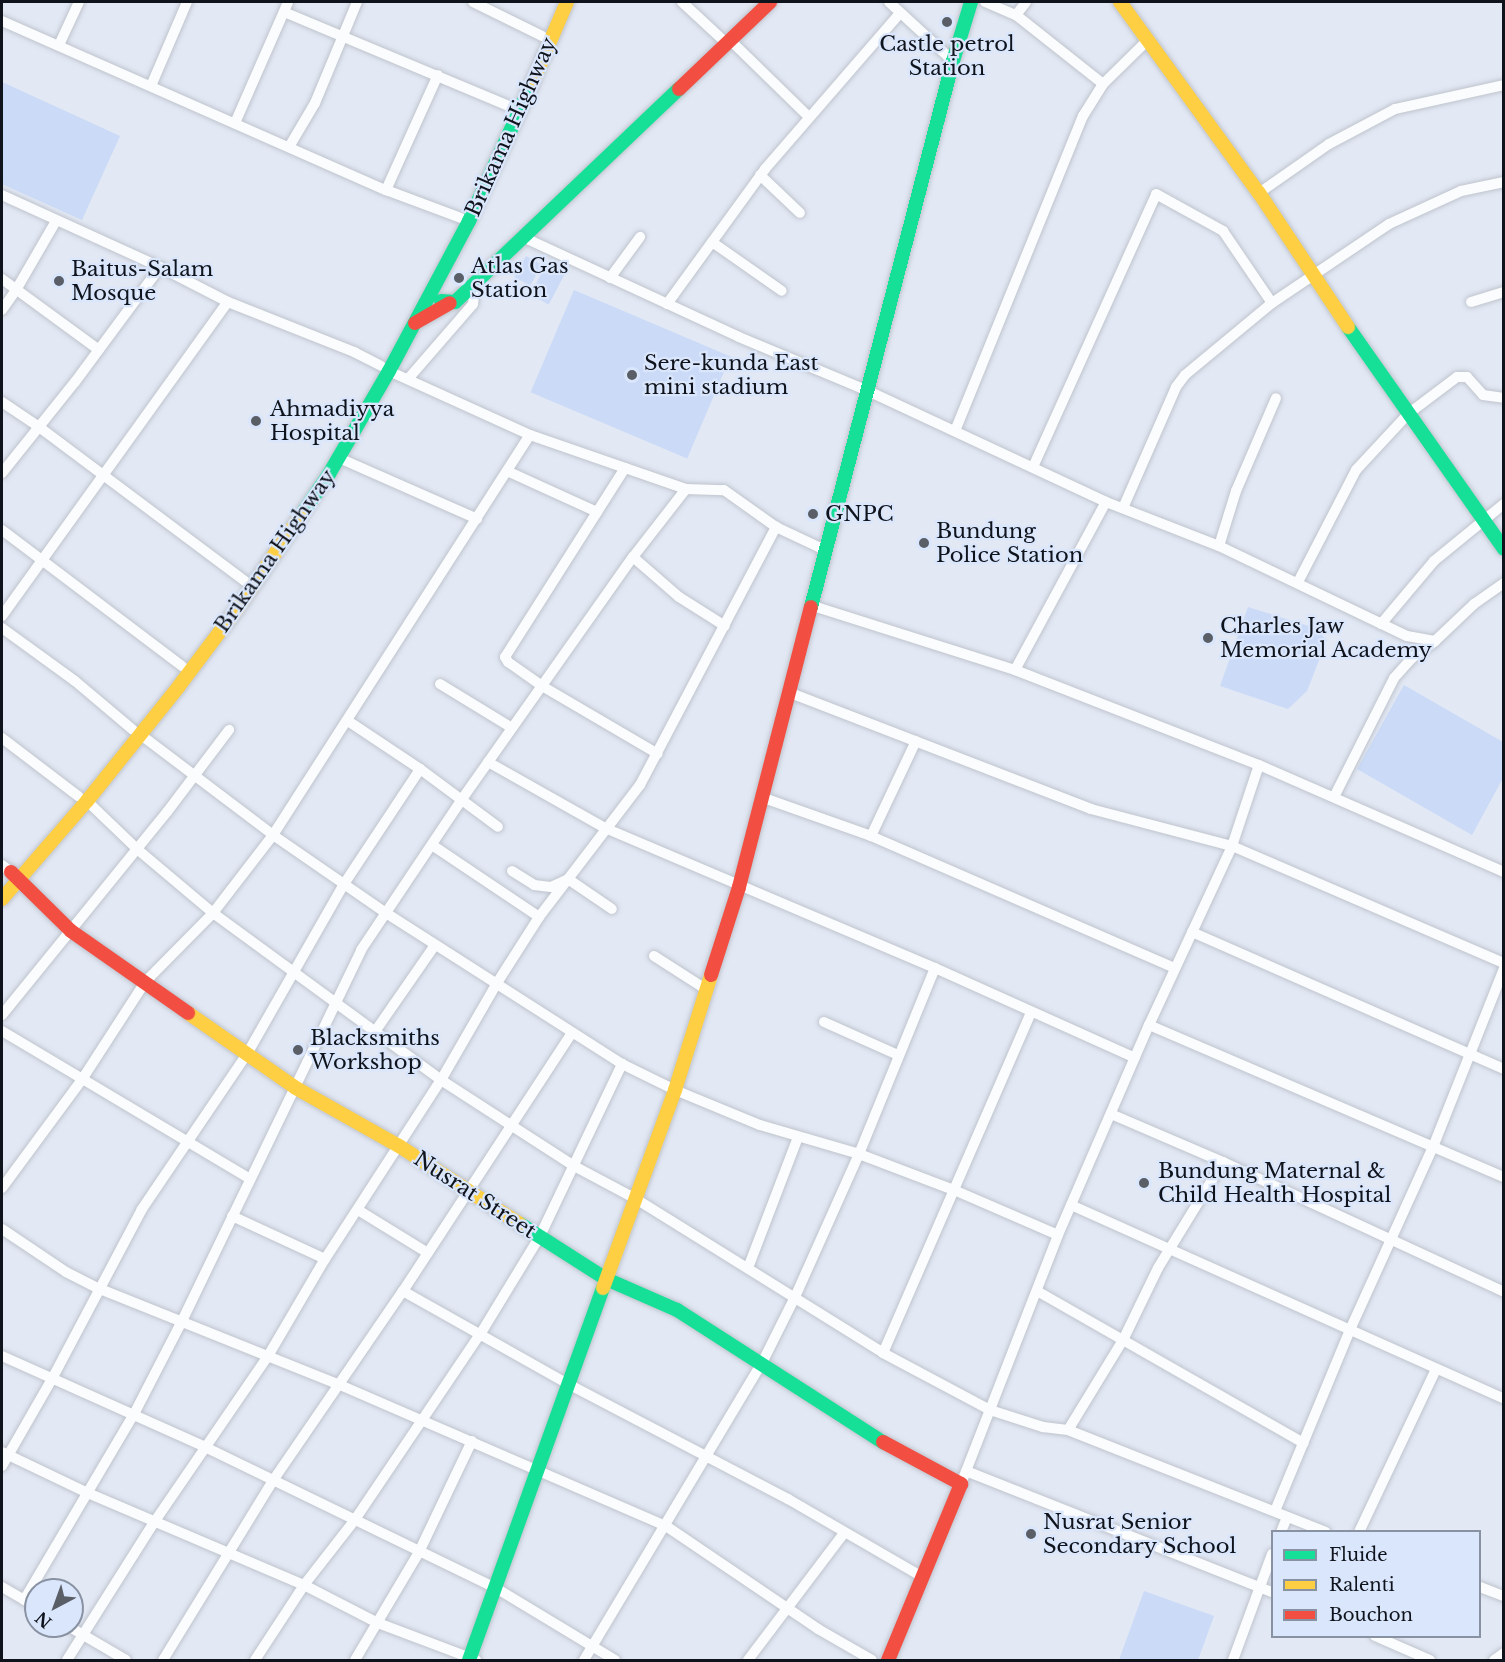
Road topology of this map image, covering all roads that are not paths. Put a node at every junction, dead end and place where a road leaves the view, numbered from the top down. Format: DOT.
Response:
graph roads {
  1 [pos="79,2"];
  2 [pos="187,2"];
  3 [pos="357,2"];
  4 [pos="473,2"];
  5 [pos="556,2"];
  6 [pos="567,2"];
  7 [pos="682,2"];
  8 [pos="770,2"];
  9 [pos="889,2"];
  10 [pos="971,2"];
  11 [pos="985,2"];
  12 [pos="1026,2"];
  13 [pos="1120,2"];
  14 [pos="286,7"];
  15 [pos="900,13"];
  16 [pos="1016,15"];
  17 [pos="2,21"];
  18 [pos="343,35"];
  19 [pos="542,36"];
  20 [pos="1148,40"];
  21 [pos="727,41"];
  22 [pos="59,45"];
  23 [pos="953,61"];
  24 [pos="438,75"];
  25 [pos="1103,84"];
  26 [pos="1503,85"];
  27 [pos="151,86"];
  28 [pos="511,107"];
  29 [pos="809,117"];
  30 [pos="235,123"];
  31 [pos="288,147"];
  32 [pos="760,176"];
  33 [pos="1503,182"];
  34 [pos="386,190"];
  35 [pos="1259,193"];
  36 [pos="2,195"];
  37 [pos="800,213"];
  38 [pos="465,219"];
  39 [pos="56,221"];
  40 [pos="640,237"];
  41 [pos="525,238"];
  42 [pos="711,242"];
  43 [pos="160,267"];
  44 [pos="445,267"];
  45 [pos="1312,276"];
  46 [pos="610,278"];
  47 [pos="2,279"];
  48 [pos="469,288"];
  49 [pos="428,289"];
  50 [pos="16,290"];
  51 [pos="782,291"];
  52 [pos="1503,292"];
  53 [pos="454,299"];
  54 [pos="228,302"];
  55 [pos="1471,302"];
  56 [pos="1272,303"];
  57 [pos="667,304"];
  58 [pos="2,310"];
  59 [pos="415,323"];
  60 [pos="99,350"];
  61 [pos="385,369"];
  62 [pos="408,379"];
  63 [pos="866,390"];
  64 [pos="1503,398"];
  65 [pos="1276,399"];
  66 [pos="2,402"];
  67 [pos="1408,414"];
  68 [pos="39,427"];
  69 [pos="955,431"];
  70 [pos="530,435"];
  71 [pos="339,458"];
  72 [pos="1033,467"];
  73 [pos="625,468"];
  74 [pos="507,471"];
  75 [pos="2,473"];
  76 [pos="104,475"];
  77 [pos="686,489"];
  78 [pos="1106,502"];
  79 [pos="1503,504"];
  80 [pos="1123,508"];
  81 [pos="597,512"];
  82 [pos="477,519"];
  83 [pos="1484,519"];
  84 [pos="776,527"];
  85 [pos="2,531"];
  86 [pos="1219,546"];
  87 [pos="1503,549"];
  88 [pos="825,550"];
  89 [pos="633,557"];
  90 [pos="41,560"];
  91 [pos="245,580"];
  92 [pos="1298,582"];
  93 [pos="1503,583"];
  94 [pos="810,605"];
  95 [pos="2,616"];
  96 [pos="1381,624"];
  97 [pos="725,626"];
  98 [pos="2,628"];
  99 [pos="1435,641"];
  100 [pos="182,666"];
  101 [pos="1015,670"];
  102 [pos="440,684"];
  103 [pos="542,686"];
  104 [pos="788,692"];
  105 [pos="348,721"];
  106 [pos="512,728"];
  107 [pos="229,730"];
  108 [pos="137,732"];
  109 [pos="2,738"];
  110 [pos="916,741"];
  111 [pos="658,754"];
  112 [pos="488,762"];
  113 [pos="1259,765"];
  114 [pos="420,769"];
  115 [pos="194,777"];
  116 [pos="761,797"];
  117 [pos="1334,797"];
  118 [pos="82,799"];
  119 [pos="462,799"];
  120 [pos="498,827"];
  121 [pos="605,828"];
  122 [pos="273,835"];
  123 [pos="871,837"];
  124 [pos="432,845"];
  125 [pos="1232,846"];
  126 [pos="137,849"];
  127 [pos="512,871"];
  128 [pos="10,872"];
  129 [pos="1503,872"];
  130 [pos="568,879"];
  131 [pos="2,883"];
  132 [pos="344,884"];
  133 [pos="739,887"];
  134 [pos="2,899"];
  135 [pos="612,909"];
  136 [pos="213,913"];
  137 [pos="386,913"];
  138 [pos="539,917"];
  139 [pos="72,931"];
  140 [pos="1192,932"];
  141 [pos="435,945"];
  142 [pos="654,956"];
  143 [pos="1503,963"];
  144 [pos="935,968"];
  145 [pos="1175,968"];
  146 [pos="1503,969"];
  147 [pos="293,970"];
  148 [pos="145,982"];
  149 [pos="496,983"];
  150 [pos="707,990"];
  151 [pos="336,1004"];
  152 [pos="1031,1012"];
  153 [pos="2,1015"];
  154 [pos="824,1022"];
  155 [pos="1149,1025"];
  156 [pos="2,1031"];
  157 [pos="374,1033"];
  158 [pos="572,1033"];
  159 [pos="247,1054"];
  160 [pos="898,1055"];
  161 [pos="1470,1056"];
  162 [pos="1135,1058"];
  163 [pos="622,1064"];
  164 [pos="1503,1069"];
  165 [pos="83,1078"];
  166 [pos="441,1080"];
  167 [pos="296,1088"];
  168 [pos="675,1090"];
  169 [pos="1111,1114"];
  170 [pos="513,1125"];
  171 [pos="798,1137"];
  172 [pos="187,1142"];
  173 [pos="399,1146"];
  174 [pos="1433,1148"];
  175 [pos="859,1154"];
  176 [pos="1223,1162"];
  177 [pos="574,1166"];
  178 [pos="1503,1177"];
  179 [pos="250,1179"];
  180 [pos="2,1188"];
  181 [pos="954,1190"];
  182 [pos="469,1191"];
  183 [pos="636,1199"];
  184 [pos="1071,1205"];
  185 [pos="358,1210"];
  186 [pos="232,1216"];
  187 [pos="2,1229"];
  188 [pos="1058,1235"];
  189 [pos="540,1236"];
  190 [pos="1390,1239"];
  191 [pos="1170,1249"];
  192 [pos="428,1253"];
  193 [pos="325,1259"];
  194 [pos="748,1268"];
  195 [pos="606,1279"];
  196 [pos="100,1289"];
  197 [pos="404,1291"];
  198 [pos="1037,1291"];
  199 [pos="1503,1292"];
  200 [pos="795,1297"];
  201 [pos="182,1321"];
  202 [pos="1349,1332"];
  203 [pos="481,1333"];
  204 [pos="1123,1340"];
  205 [pos="883,1353"];
  206 [pos="2,1356"];
  207 [pos="268,1356"];
  208 [pos="762,1363"];
  209 [pos="1436,1369"];
  210 [pos="52,1379"];
  211 [pos="340,1384"];
  212 [pos="568,1384"];
  213 [pos="1503,1399"];
  214 [pos="990,1410"];
  215 [pos="133,1416"];
  216 [pos="420,1420"];
  217 [pos="1068,1430"];
  218 [pos="472,1441"];
  219 [pos="1304,1443"];
  220 [pos="205,1447"];
  221 [pos="5,1453"];
  222 [pos="705,1458"];
  223 [pos="2,1466"];
  224 [pos="538,1469"];
  225 [pos="964,1478"];
  226 [pos="272,1482"];
  227 [pos="88,1493"];
  228 [pos="1275,1511"];
  229 [pos="1287,1517"];
  230 [pos="155,1521"];
  231 [pos="354,1521"];
  232 [pos="666,1526"];
  233 [pos="1282,1530"];
  234 [pos="1321,1530"];
  235 [pos="1360,1530"];
  236 [pos="844,1533"];
  237 [pos="228,1551"];
  238 [pos="418,1552"];
  239 [pos="1271,1557"];
  240 [pos="921,1576"];
  241 [pos="37,1578"];
  242 [pos="304,1585"];
  243 [pos="1260,1586"];
  244 [pos="2,1587"];
  245 [pos="496,1588"];
  246 [pos="1481,1588"];
  247 [pos="1271,1592"];
  248 [pos="1503,1596"];
  249 [pos="24,1600"];
  250 [pos="787,1608"];
  251 [pos="378,1623"];
  252 [pos="84,1633"];
  253 [pos="84,1636"];
  254 [pos="81,1638"];
  255 [pos="1380,1638"];
  256 [pos="593,1647"];
  257 [pos="1503,1653"];
  258 [pos="67,1660"];
  259 [pos="126,1660"];
  260 [pos="163,1660"];
  261 [pos="258,1660"];
  262 [pos="355,1660"];
  263 [pos="472,1660"];
  264 [pos="584,1660"];
  265 [pos="615,1660"];
  266 [pos="748,1660"];
  267 [pos="872,1660"];
  268 [pos="888,1660"];
  269 [pos="1233,1660"];
  270 [pos="1430,1660"];
  271 [pos="1494,1660"];
  1 -- 22 [label="street"];
  2 -- 27 [label="street"];
  3 -- 18 [label="street"];
  4 -- 19 [label="street"];
  5 -- 19 [label="main road, Brikama Highway"];
  6 -- 38 [label="main road, Brikama Highway"];
  7 -- 21 [label="street"];
  8 -- 21 [label="main road"];
  9 -- 15 [label="street"];
  10 -- 23 [label="main road"];
  11 -- 16 [label="street"];
  12 -- 16 [label="street"];
  13 -- 20 [label="main road"];
  14 -- 18 [label="street"];
  14 -- 30 [label="street"];
  15 -- 23 [label="street"];
  15 -- 29 [label="street"];
  16 -- 25 [label="street"];
  17 -- 22 [label="street"];
  18 -- 24 [label="street"];
  18 -- 31 [label="street"];
  19 -- 28 [label="main road, Brikama Highway"];
  20 -- 25 [label="street"];
  20 -- 35 [label="main road"];
  21 -- 29 [label="street"];
  21 -- 41 [label="main road"];
  22 -- 27 [label="street"];
  23 -- 63 [label="main road"];
  24 -- 28 [label="street"];
  24 -- 34 [label="street"];
  25 -- 69 [label="street"];
  26 -- 35 [label="street"];
  27 -- 30 [label="street"];
  28 -- 38 [label="main road, Brikama Highway"];
  29 -- 32 [label="street"];
  30 -- 31 [label="street"];
  31 -- 34 [label="street"];
  32 -- 37 [label="street"];
  32 -- 42 [label="street"];
  33 -- 45 [label="street"];
  34 -- 38 [label="street"];
  35 -- 45 [label="main road"];
  36 -- 39 [label="street"];
  38 -- 44 [label="main road, Brikama Highway"];
  38 -- 49 [label="main road, Brikama Highway"];
  39 -- 43 [label="street"];
  39 -- 50 [label="street"];
  40 -- 46 [label="street"];
  41 -- 46 [label="street"];
  41 -- 48 [label="main road"];
  42 -- 51 [label="street"];
  42 -- 57 [label="street"];
  43 -- 54 [label="street"];
  43 -- 60 [label="street"];
  44 -- 49 [label="main road, Brikama Highway"];
  44 -- 53 [label="main road"];
  45 -- 56 [label="street"];
  45 -- 67 [label="main road"];
  46 -- 57 [label="street"];
  47 -- 50 [label="street"];
  48 -- 53 [label="main road"];
  48 -- 62 [label="street"];
  49 -- 53 [label="main road"];
  49 -- 59 [label="main road, Brikama Highway"];
  49 -- 61 [label="main road, Brikama Highway"];
  50 -- 58 [label="street"];
  50 -- 60 [label="street"];
  52 -- 55 [label="street"];
  53 -- 59 [label="main road"];
  54 -- 61 [label="street"];
  54 -- 76 [label="street"];
  56 -- 72 [label="street"];
  56 -- 80 [label="street"];
  57 -- 63 [label="street"];
  59 -- 61 [label="main road, Brikama Highway"];
  60 -- 68 [label="street"];
  61 -- 62 [label="street"];
  61 -- 71 [label="main road, Brikama Highway"];
  61 -- 91 [label="main road, Brikama Highway"];
  62 -- 70 [label="street"];
  63 -- 69 [label="street"];
  63 -- 88 [label="main road"];
  64 -- 67 [label="street"];
  65 -- 86 [label="street"];
  66 -- 68 [label="street"];
  67 -- 83 [label="main road"];
  67 -- 92 [label="street"];
  68 -- 75 [label="street"];
  68 -- 76 [label="street"];
  69 -- 72 [label="street"];
  70 -- 73 [label="street"];
  70 -- 74 [label="street"];
  71 -- 82 [label="street"];
  71 -- 108 [label="main road, Brikama Highway"];
  72 -- 78 [label="street"];
  73 -- 77 [label="street"];
  73 -- 81 [label="street"];
  74 -- 81 [label="street"];
  74 -- 82 [label="street"];
  76 -- 90 [label="street"];
  76 -- 91 [label="street"];
  77 -- 84 [label="street"];
  77 -- 89 [label="street"];
  78 -- 80 [label="street"];
  78 -- 101 [label="street"];
  79 -- 83 [label="street"];
  80 -- 86 [label="street"];
  81 -- 103 [label="street"];
  82 -- 105 [label="street"];
  83 -- 87 [label="main road"];
  83 -- 96 [label="street"];
  84 -- 88 [label="street"];
  84 -- 97 [label="street"];
  85 -- 90 [label="street"];
  86 -- 92 [label="street"];
  88 -- 94 [label="main road"];
  89 -- 97 [label="street"];
  89 -- 103 [label="street"];
  90 -- 95 [label="street"];
  90 -- 100 [label="street"];
  91 -- 100 [label="main road, Brikama Highway"];
  92 -- 96 [label="street"];
  93 -- 99 [label="street"];
  94 -- 101 [label="street"];
  94 -- 104 [label="main road"];
  96 -- 99 [label="street"];
  97 -- 111 [label="street"];
  98 -- 108 [label="street"];
  99 -- 117 [label="street"];
  100 -- 108 [label="main road, Brikama Highway"];
  101 -- 113 [label="street"];
  102 -- 106 [label="street"];
  103 -- 106 [label="street"];
  103 -- 111 [label="street"];
  104 -- 110 [label="street"];
  104 -- 116 [label="main road"];
  105 -- 114 [label="street"];
  105 -- 122 [label="street"];
  106 -- 112 [label="street"];
  107 -- 115 [label="street"];
  108 -- 115 [label="street"];
  108 -- 118 [label="main road, Brikama Highway"];
  109 -- 118 [label="street"];
  110 -- 123 [label="street"];
  110 -- 125 [label="street"];
  111 -- 121 [label="street"];
  112 -- 119 [label="street"];
  112 -- 121 [label="street"];
  113 -- 117 [label="street"];
  113 -- 125 [label="street"];
  114 -- 119 [label="street"];
  114 -- 132 [label="street"];
  115 -- 122 [label="street"];
  115 -- 126 [label="street"];
  116 -- 123 [label="street"];
  116 -- 133 [label="main road"];
  117 -- 129 [label="street"];
  118 -- 126 [label="street"];
  118 -- 128 [label="main road, Brikama Highway"];
  119 -- 120 [label="street"];
  119 -- 124 [label="street"];
  121 -- 130 [label="street"];
  121 -- 133 [label="street"];
  122 -- 132 [label="street"];
  122 -- 136 [label="street"];
  123 -- 145 [label="street"];
  124 -- 137 [label="street"];
  124 -- 138 [label="street"];
  125 -- 140 [label="street"];
  125 -- 143 [label="street"];
  126 -- 136 [label="street"];
  126 -- 139 [label="street"];
  127 -- 130 [label="street"];
  128 -- 131 [label="main road, Brikama Highway"];
  128 -- 134 [label="main road, Brikama Highway"];
  128 -- 139 [label="main road, Nusrat Street"];
  130 -- 135 [label="street"];
  130 -- 138 [label="street"];
  132 -- 137 [label="street"];
  132 -- 147 [label="street"];
  133 -- 144 [label="street"];
  133 -- 150 [label="main road"];
  136 -- 147 [label="street"];
  136 -- 148 [label="street"];
  137 -- 141 [label="street"];
  137 -- 151 [label="street"];
  138 -- 149 [label="street"];
  139 -- 148 [label="main road, Nusrat Street"];
  139 -- 153 [label="street"];
  140 -- 145 [label="street"];
  140 -- 161 [label="street"];
  141 -- 149 [label="street"];
  141 -- 157 [label="street"];
  142 -- 150 [label="street"];
  144 -- 152 [label="street"];
  144 -- 160 [label="street"];
  145 -- 155 [label="street"];
  146 -- 161 [label="street"];
  147 -- 151 [label="street"];
  147 -- 159 [label="street"];
  148 -- 159 [label="main road, Nusrat Street"];
  148 -- 165 [label="street"];
  149 -- 158 [label="street"];
  149 -- 166 [label="street"];
  150 -- 168 [label="main road"];
  151 -- 157 [label="street"];
  151 -- 167 [label="street"];
  152 -- 162 [label="street"];
  152 -- 181 [label="street"];
  154 -- 160 [label="street"];
  155 -- 162 [label="street"];
  155 -- 174 [label="street"];
  156 -- 165 [label="street"];
  157 -- 166 [label="street"];
  158 -- 163 [label="street"];
  158 -- 170 [label="street"];
  159 -- 167 [label="main road, Nusrat Street"];
  159 -- 172 [label="street"];
  160 -- 175 [label="street"];
  161 -- 164 [label="street"];
  161 -- 174 [label="street"];
  162 -- 169 [label="street"];
  163 -- 168 [label="street"];
  163 -- 177 [label="street"];
  165 -- 172 [label="street"];
  165 -- 180 [label="street"];
  166 -- 170 [label="street"];
  166 -- 173 [label="street"];
  167 -- 173 [label="main road, Nusrat Street"];
  167 -- 179 [label="street"];
  168 -- 171 [label="street"];
  168 -- 183 [label="main road"];
  169 -- 176 [label="street"];
  169 -- 184 [label="street"];
  170 -- 177 [label="street"];
  170 -- 182 [label="street"];
  171 -- 175 [label="street"];
  171 -- 194 [label="street"];
  172 -- 179 [label="street"];
  172 -- 196 [label="street"];
  173 -- 182 [label="main road, Nusrat Street"];
  173 -- 185 [label="street"];
  174 -- 178 [label="street"];
  174 -- 190 [label="street"];
  175 -- 181 [label="street"];
  175 -- 200 [label="street"];
  176 -- 190 [label="street"];
  176 -- 191 [label="street"];
  177 -- 183 [label="street"];
  177 -- 189 [label="street"];
  179 -- 186 [label="street"];
  181 -- 188 [label="street"];
  181 -- 205 [label="street"];
  182 -- 189 [label="main road, Nusrat Street"];
  182 -- 192 [label="street"];
  183 -- 194 [label="street"];
  183 -- 195 [label="main road"];
  184 -- 188 [label="street"];
  184 -- 191 [label="street"];
  185 -- 192 [label="street"];
  185 -- 193 [label="street"];
  186 -- 193 [label="street"];
  186 -- 201 [label="street"];
  187 -- 196 [label="street"];
  188 -- 198 [label="street"];
  189 -- 195 [label="main road, Nusrat Street"];
  189 -- 203 [label="street"];
  190 -- 199 [label="street"];
  190 -- 202 [label="street"];
  191 -- 202 [label="street"];
  191 -- 204 [label="street"];
  192 -- 197 [label="street"];
  193 -- 207 [label="street"];
  194 -- 200 [label="street"];
  195 -- 208 [label="main road, Nusrat Street"];
  195 -- 212 [label="main road"];
  196 -- 201 [label="street"];
  196 -- 210 [label="street"];
  197 -- 203 [label="street"];
  197 -- 211 [label="street"];
  198 -- 204 [label="street"];
  198 -- 214 [label="street"];
  200 -- 205 [label="street"];
  200 -- 208 [label="street"];
  201 -- 207 [label="street"];
  201 -- 215 [label="street"];
  202 -- 209 [label="street"];
  202 -- 219 [label="street"];
  203 -- 212 [label="street"];
  203 -- 216 [label="street"];
  204 -- 217 [label="street"];
  204 -- 219 [label="street"];
  205 -- 214 [label="street"];
  206 -- 210 [label="street"];
  207 -- 211 [label="street"];
  207 -- 220 [label="street"];
  208 -- 222 [label="street"];
  208 -- 225 [label="main road, Nusrat Street"];
  209 -- 213 [label="street"];
  209 -- 235 [label="street"];
  210 -- 215 [label="street"];
  210 -- 221 [label="street"];
  211 -- 216 [label="street"];
  211 -- 226 [label="street"];
  212 -- 222 [label="street"];
  212 -- 224 [label="main road"];
  214 -- 217 [label="street"];
  214 -- 225 [label="street"];
  215 -- 220 [label="street"];
  215 -- 227 [label="street"];
  216 -- 218 [label="street"];
  216 -- 231 [label="street"];
  217 -- 228 [label="street"];
  218 -- 224 [label="street"];
  218 -- 238 [label="street"];
  219 -- 228 [label="street"];
  220 -- 226 [label="street"];
  220 -- 230 [label="street"];
  221 -- 223 [label="street"];
  221 -- 227 [label="street"];
  222 -- 232 [label="street"];
  222 -- 236 [label="street"];
  224 -- 232 [label="street"];
  224 -- 245 [label="main road"];
  225 -- 240 [label="main road"];
  225 -- 243 [label="street"];
  226 -- 231 [label="street"];
  226 -- 237 [label="street"];
  227 -- 230 [label="street"];
  227 -- 241 [label="street"];
  228 -- 229 [label="street"];
  229 -- 233 [label="street"];
  229 -- 234 [label="street"];
  230 -- 237 [label="street"];
  230 -- 252 [label="street"];
  231 -- 238 [label="street"];
  231 -- 242 [label="street"];
  232 -- 250 [label="street"];
  232 -- 256 [label="street"];
  236 -- 240 [label="street"];
  236 -- 250 [label="street"];
  237 -- 242 [label="street"];
  237 -- 260 [label="street"];
  238 -- 245 [label="street"];
  238 -- 251 [label="street"];
  239 -- 243 [label="street"];
  240 -- 268 [label="main road"];
  242 -- 251 [label="street"];
  242 -- 261 [label="street"];
  243 -- 247 [label="street"];
  243 -- 269 [label="street"];
  244 -- 249 [label="street"];
  245 -- 256 [label="street"];
  245 -- 263 [label="main road"];
  246 -- 248 [label="street"];
  250 -- 266 [label="street"];
  250 -- 267 [label="street"];
  251 -- 262 [label="street"];
  251 -- 263 [label="street"];
  253 -- 259 [label="street"];
  254 -- 258 [label="street"];
  255 -- 270 [label="street"];
  256 -- 264 [label="street"];
  256 -- 265 [label="street"];
  257 -- 271 [label="street"];
}
